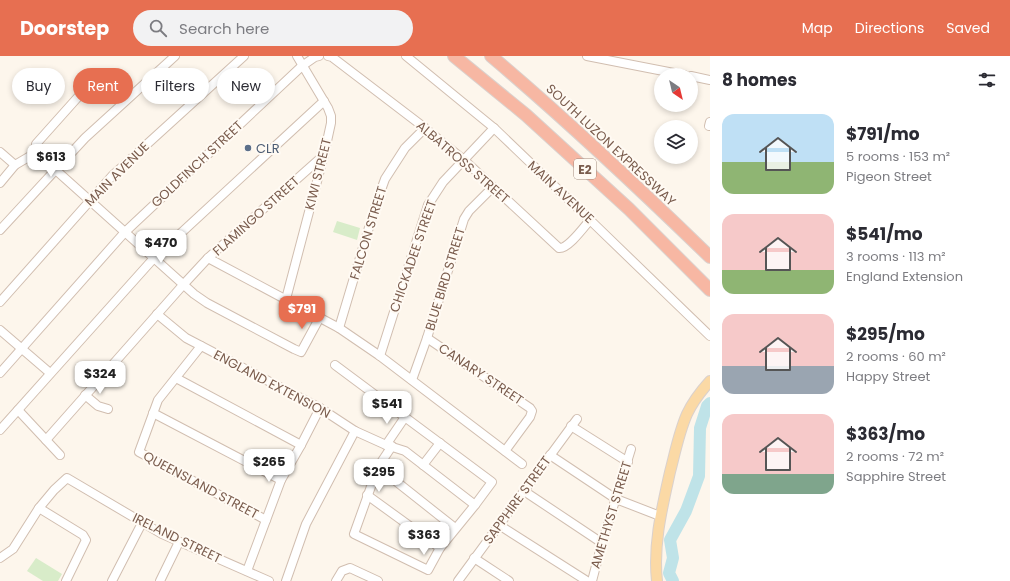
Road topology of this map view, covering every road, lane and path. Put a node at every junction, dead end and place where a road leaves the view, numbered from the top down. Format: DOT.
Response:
graph roads {
  1 [pos="176,56"];
  2 [pos="244,56"];
  3 [pos="297,56"];
  4 [pos="319,56"];
  5 [pos="328,56"];
  6 [pos="406,56"];
  7 [pos="454,56"];
  8 [pos="491,56"];
  9 [pos="587,56"];
  10 [pos="302,66"];
  11 [pos="654,69"];
  12 [pos="698,77"];
  13 [pos="710,80"];
  14 [pos="324,101"];
  15 [pos="73,103"];
  16 [pos="425,128"];
  17 [pos="494,128"];
  18 [pos="0,152"];
  19 [pos="39,155"];
  20 [pos="324,155"];
  21 [pos="464,160"];
  22 [pos="15,164"];
  23 [pos="55,169"];
  24 [pos="0,183"];
  25 [pos="492,187"];
  26 [pos="90,200"];
  27 [pos="590,220"];
  28 [pos="0,230"];
  29 [pos="125,232"];
  30 [pos="710,257"];
  31 [pos="154,258"];
  32 [pos="208,258"];
  33 [pos="183,285"];
  34 [pos="710,290"];
  35 [pos="286,299"];
  36 [pos="0,302"];
  37 [pos="157,314"];
  38 [pos="320,317"];
  39 [pos="339,328"];
  40 [pos="0,330"];
  41 [pos="710,336"];
  42 [pos="427,338"];
  43 [pos="201,346"];
  44 [pos="22,349"];
  45 [pos="380,356"];
  46 [pos="335,365"];
  47 [pos="0,373"];
  48 [pos="50,373"];
  49 [pos="176,378"];
  50 [pos="412,380"];
  51 [pos="710,381"];
  52 [pos="85,395"];
  53 [pos="320,408"];
  54 [pos="108,409"];
  55 [pos="18,410"];
  56 [pos="153,413"];
  57 [pos="405,417"];
  58 [pos="577,419"];
  59 [pos="571,426"];
  60 [pos="0,430"];
  61 [pos="355,431"];
  62 [pos="46,440"];
  63 [pos="440,443"];
  64 [pos="301,445"];
  65 [pos="389,445"];
  66 [pos="631,450"];
  67 [pos="505,451"];
  68 [pos="60,455"];
  69 [pos="550,455"];
  70 [pos="628,462"];
  71 [pos="522,464"];
  72 [pos="424,465"];
  73 [pos="378,467"];
  74 [pos="280,480"];
  75 [pos="524,491"];
  76 [pos="367,495"];
  77 [pos="616,499"];
  78 [pos="475,505"];
  79 [pos="39,508"];
  80 [pos="660,516"];
  81 [pos="266,520"];
  82 [pos="142,523"];
  83 [pos="499,525"];
  84 [pos="455,528"];
  85 [pos="179,542"];
  86 [pos="602,543"];
  87 [pos="440,548"];
  88 [pos="0,558"];
  89 [pos="474,558"];
  90 [pos="247,571"];
  91 [pos="163,580"];
  92 [pos="66,581"];
  93 [pos="112,581"];
  94 [pos="269,581"];
  95 [pos="286,581"];
  96 [pos="336,581"];
  97 [pos="378,581"];
  98 [pos="458,581"];
  99 [pos="509,581"];
  100 [pos="587,581"];
  101 [pos="592,581"];
  102 [pos="657,581"];
  1 -- 23 [label="street"];
  2 -- 26 [label="street, MAIN AVENUE"];
  3 -- 10 [label="street, KIWI STREET"];
  4 -- 10 [label="street"];
  5 -- 16 [label="street, ALBATROSS STREET"];
  6 -- 17 [label="street, MAIN AVENUE"];
  7 -- 34 [label="highway, E2"];
  8 -- 30 [label="highway, SOUTH LUZON EXPRESSWAY / E2"];
  9 -- 11 [label="street"];
  10 -- 14 [label="street, KIWI STREET"];
  10 -- 29 [label="street, GOLDFINCH STREET"];
  12 -- 13 [label="street"];
  14 -- 20 [label="street, KIWI STREET"];
  14 -- 31 [label="street"];
  15 -- 19 [label="street"];
  16 -- 21 [label="street, ALBATROSS STREET"];
  16 -- 39 [label="street, FALCON STREET"];
  17 -- 21 [label="street, CHICKADEE STREET"];
  17 -- 27 [label="street, MAIN AVENUE"];
  18 -- 22 [label="street"];
  19 -- 22 [label="street"];
  19 -- 23 [label="street"];
  20 -- 32 [label="street, FLAMINGO STREET"];
  20 -- 35 [label="street, KIWI STREET"];
  21 -- 25 [label="street, ALBATROSS STREET"];
  21 -- 45 [label="street, CHICKADEE STREET"];
  22 -- 24 [label="street"];
  23 -- 26 [label="street"];
  23 -- 28 [label="street"];
  25 -- 27 [label="street, ALBATROSS STREET"];
  25 -- 42 [label="street, BLUE BIRD STREET"];
  26 -- 29 [label="street"];
  26 -- 36 [label="street, MAIN AVENUE"];
  27 -- 41 [label="street, MAIN AVENUE"];
  29 -- 31 [label="street"];
  29 -- 44 [label="street, GOLDFINCH STREET"];
  31 -- 33 [label="street"];
  31 -- 48 [label="street"];
  32 -- 33 [label="street, FLAMINGO STREET"];
  32 -- 35 [label="street"];
  33 -- 37 [label="street, FLAMINGO STREET"];
  33 -- 38 [label="street"];
  35 -- 38 [label="street"];
  37 -- 43 [label="street, ENGLAND EXTENSION"];
  37 -- 52 [label="street, FLAMINGO STREET"];
  38 -- 39 [label="street"];
  39 -- 45 [label="street"];
  40 -- 44 [label="street"];
  42 -- 50 [label="street, BLUE BIRD STREET"];
  42 -- 67 [label="street, CANARY STREET"];
  43 -- 49 [label="street, QUEENSLAND STREET"];
  43 -- 53 [label="street, ENGLAND EXTENSION"];
  44 -- 47 [label="street, GOLDFINCH STREET"];
  44 -- 48 [label="street"];
  45 -- 50 [label="street"];
  46 -- 57 [label="street"];
  48 -- 55 [label="street"];
  49 -- 56 [label="street, QUEENSLAND STREET"];
  49 -- 64 [label="street"];
  50 -- 67 [label="street"];
  51 -- 80 [label="main road"];
  52 -- 54 [label="street"];
  52 -- 62 [label="street, FLAMINGO STREET"];
  53 -- 61 [label="street, ENGLAND EXTENSION"];
  53 -- 64 [label="street"];
  55 -- 60 [label="street"];
  55 -- 62 [label="street"];
  56 -- 74 [label="street"];
  56 -- 81 [label="street, QUEENSLAND STREET"];
  57 -- 63 [label="street"];
  57 -- 65 [label="street"];
  58 -- 59 [label="street, SAPPHIRE STREET"];
  59 -- 69 [label="street, SAPPHIRE STREET"];
  59 -- 70 [label="street"];
  61 -- 65 [label="street, ENGLAND EXTENSION"];
  61 -- 95 [label="street"];
  62 -- 68 [label="street"];
  63 -- 72 [label="street"];
  63 -- 78 [label="street"];
  64 -- 74 [label="street"];
  65 -- 72 [label="street, ENGLAND EXTENSION"];
  65 -- 73 [label="street"];
  66 -- 70 [label="street, AMETHYST STREET"];
  67 -- 71 [label="street"];
  69 -- 75 [label="street, SAPPHIRE STREET"];
  69 -- 77 [label="street"];
  70 -- 77 [label="street, AMETHYST STREET"];
  72 -- 78 [label="street, ENGLAND EXTENSION"];
  73 -- 76 [label="street"];
  73 -- 84 [label="street"];
  74 -- 81 [label="street"];
  75 -- 83 [label="street, SAPPHIRE STREET"];
  75 -- 86 [label="street"];
  76 -- 87 [label="street"];
  76 -- 87 [label="street"];
  77 -- 80 [label="street"];
  77 -- 86 [label="street, AMETHYST STREET"];
  78 -- 84 [label="street"];
  79 -- 82 [label="street, IRELAND STREET"];
  79 -- 88 [label="street"];
  79 -- 92 [label="street"];
  80 -- 102 [label="main road"];
  81 -- 90 [label="street"];
  82 -- 85 [label="street, IRELAND STREET"];
  82 -- 93 [label="street"];
  83 -- 89 [label="street, SAPPHIRE STREET"];
  83 -- 100 [label="street"];
  84 -- 87 [label="street"];
  85 -- 90 [label="street, IRELAND STREET"];
  85 -- 91 [label="street"];
  86 -- 101 [label="street, AMETHYST STREET"];
  89 -- 98 [label="street, SAPPHIRE STREET"];
  89 -- 99 [label="street"];
  90 -- 94 [label="street, IRELAND STREET"];
  96 -- 97 [label="street"];
}
